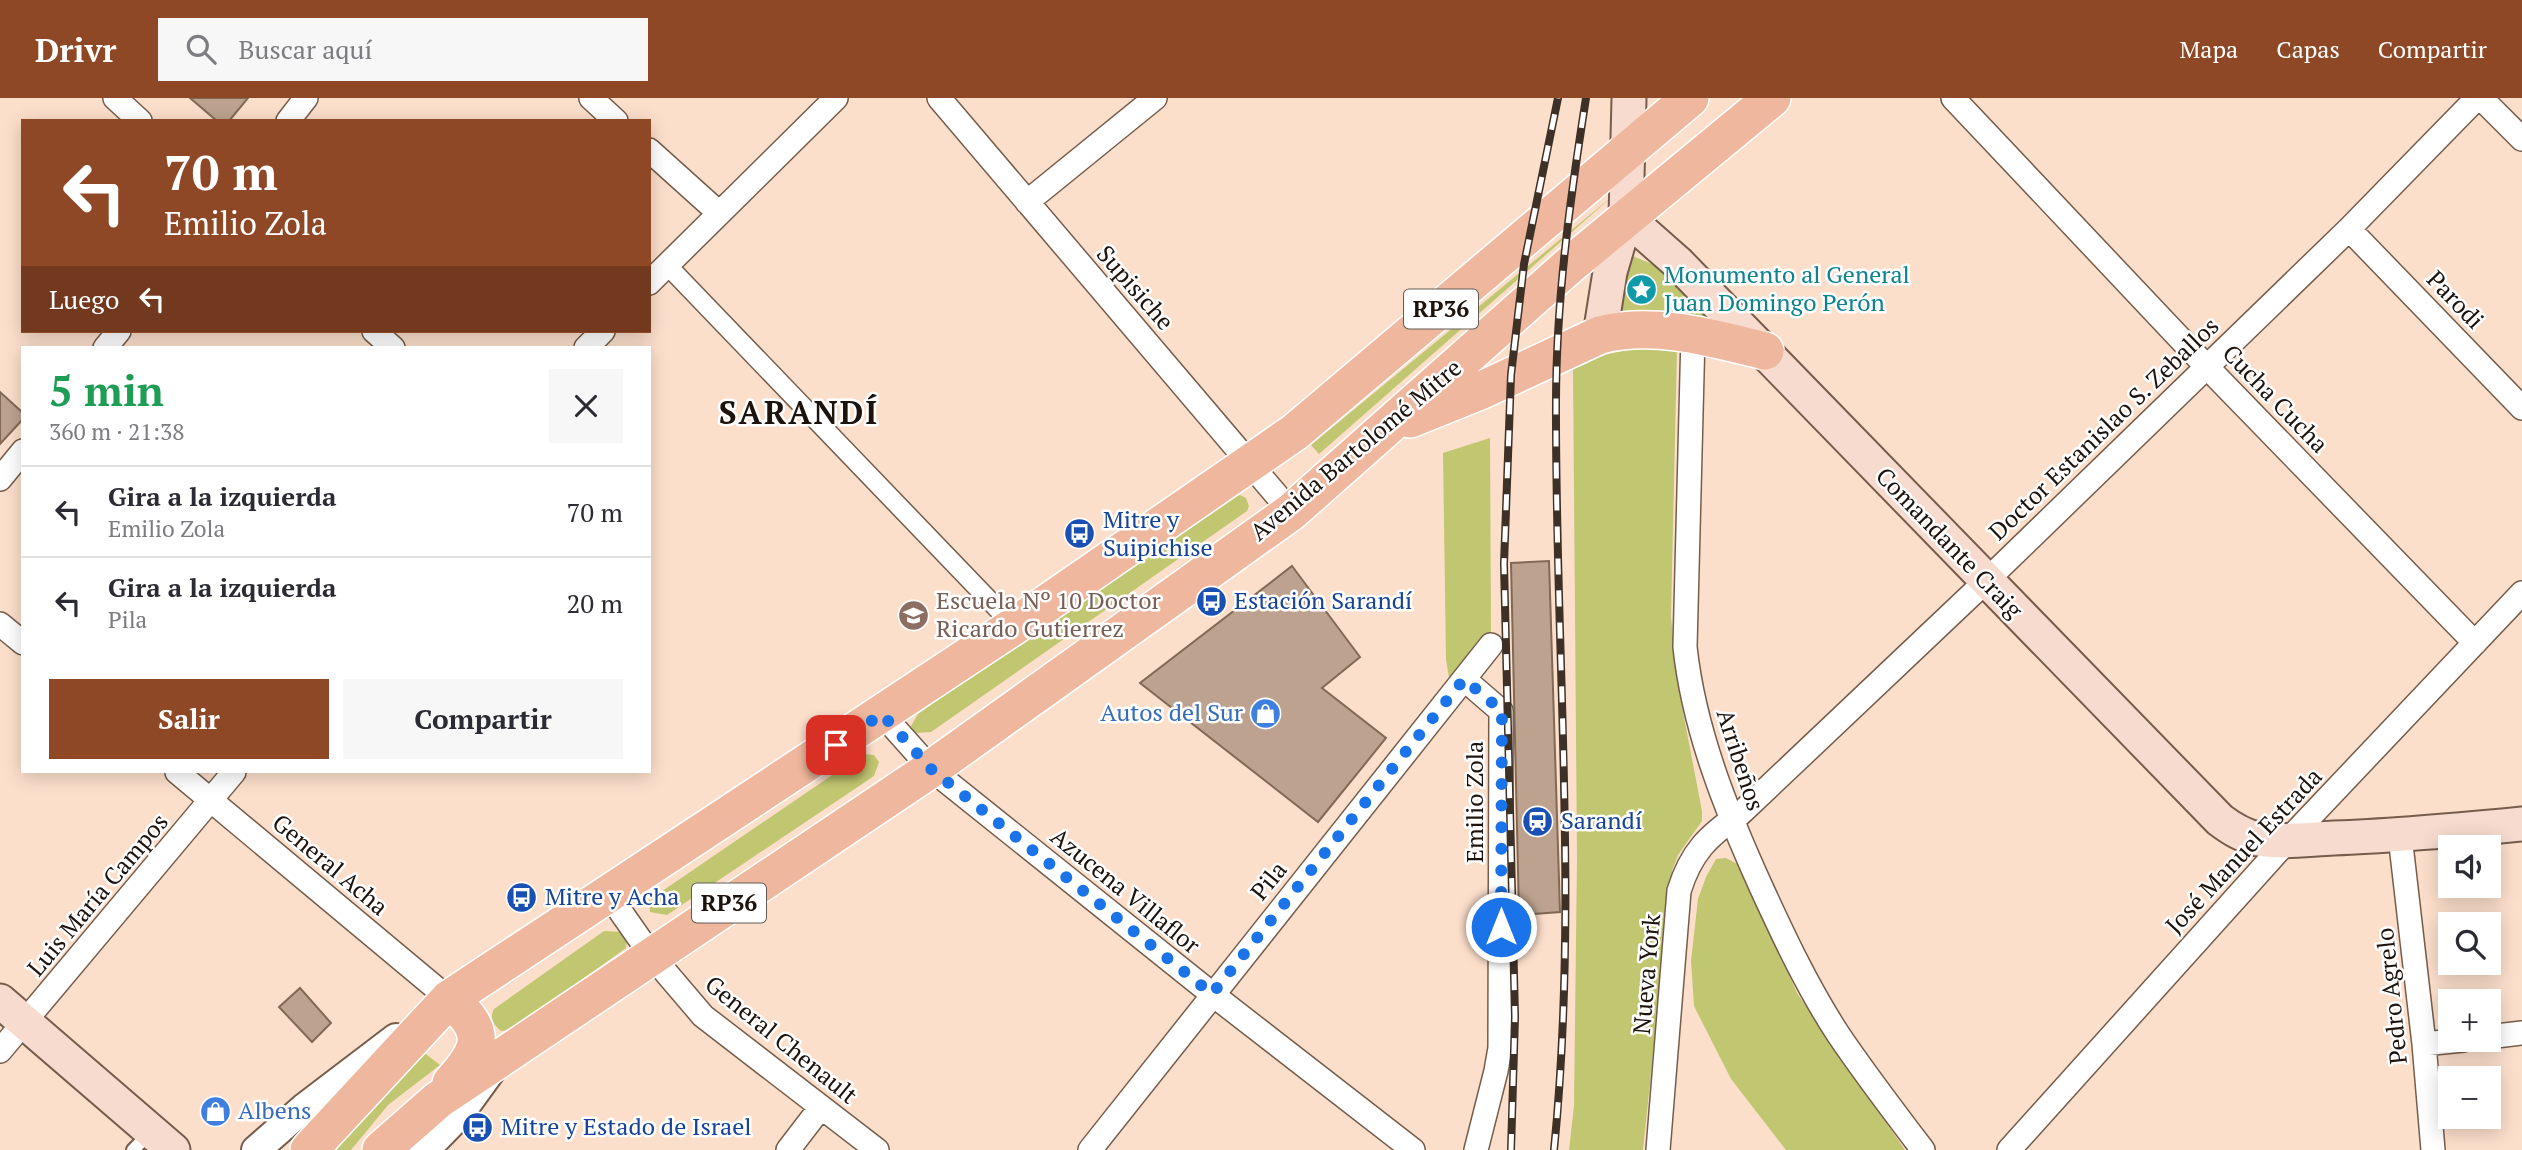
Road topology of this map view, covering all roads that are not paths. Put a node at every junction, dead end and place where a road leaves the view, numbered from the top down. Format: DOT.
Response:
graph roads {
  1 [pos="115,98"];
  2 [pos="306,98"];
  3 [pos="591,98"];
  4 [pos="836,98"];
  5 [pos="939,98"];
  6 [pos="1155,98"];
  7 [pos="1629,98"];
  8 [pos="1644,98"];
  9 [pos="1690,98"];
  10 [pos="1772,98"];
  11 [pos="1953,98"];
  12 [pos="2479,98"];
  13 [pos="138,119"];
  14 [pos="290,119"];
  15 [pos="614,119"];
  16 [pos="2522,139"];
  17 [pos="1628,151"];
  18 [pos="651,152"];
  19 [pos="1027,202"];
  20 [pos="719,213"];
  21 [pos="1626,217"];
  22 [pos="2349,229"];
  23 [pos="667,265"];
  24 [pos="651,281"];
  25 [pos="375,333"];
  26 [pos="601,333"];
  27 [pos="1600,335"];
  28 [pos="1693,335"];
  29 [pos="391,346"];
  30 [pos="588,346"];
  31 [pos="1765,351"];
  32 [pos="2206,366"];
  33 [pos="2522,408"];
  34 [pos="1383,430"];
  35 [pos="21,453"];
  36 [pos="1251,464"];
  37 [pos="0,479"];
  38 [pos="1290,512"];
  39 [pos="1986,581"];
  40 [pos="2522,593"];
  41 [pos="0,624"];
  42 [pos="1014,626"];
  43 [pos="21,641"];
  44 [pos="2474,643"];
  45 [pos="1491,645"];
  46 [pos="1464,679"];
  47 [pos="882,714"];
  48 [pos="931,769"];
  49 [pos="178,773"];
  50 [pos="233,773"];
  51 [pos="212,800"];
  52 [pos="1731,820"];
  53 [pos="2522,824"];
  54 [pos="2400,836"];
  55 [pos="2287,840"];
  56 [pos="609,895"];
  57 [pos="652,955"];
  58 [pos="1212,994"];
  59 [pos="449,999"];
  60 [pos="0,1001"];
  61 [pos="25,1023"];
  62 [pos="2522,1033"];
  63 [pos="2501,1035"];
  64 [pos="2438,1043"];
  65 [pos="2424,1044"];
  66 [pos="0,1051"];
  67 [pos="501,1058"];
  68 [pos="438,1100"];
  69 [pos="821,1107"];
  70 [pos="153,1144"];
  71 [pos="256,1150"];
  72 [pos="309,1150"];
  73 [pos="381,1150"];
  74 [pos="425,1150"];
  75 [pos="788,1150"];
  76 [pos="877,1150"];
  77 [pos="1090,1150"];
  78 [pos="1413,1150"];
  79 [pos="1476,1150"];
  80 [pos="1658,1150"];
  81 [pos="1923,1150"];
  82 [pos="2009,1150"];
  83 [pos="2433,1150"];
  1 -- 13 [label="street"];
  2 -- 14 [label="street"];
  3 -- 15 [label="street"];
  4 -- 20 [label="street"];
  5 -- 19 [label="street, Supisiche"];
  6 -- 19 [label="street"];
  7 -- 17 [label="main road"];
  8 -- 17 [label="main road"];
  9 -- 17 [label="main road, RP36"];
  10 -- 21 [label="main road, Avenida Bartolomé Mitre / RP36"];
  11 -- 32 [label="street, Cucha Cucha"];
  12 -- 16 [label="street"];
  12 -- 22 [label="street, Doctor Estanislao S. Zeballos"];
  17 -- 21 [label="main road"];
  17 -- 36 [label="main road, RP36"];
  18 -- 20 [label="street"];
  19 -- 36 [label="street, Supisiche"];
  20 -- 23 [label="street"];
  21 -- 27 [label="main road"];
  21 -- 31 [label="main road, Comandante Craig"];
  21 -- 34 [label="main road, Avenida Bartolomé Mitre / RP36"];
  22 -- 32 [label="street, Doctor Estanislao S. Zeballos"];
  22 -- 33 [label="street, Parodi"];
  23 -- 24 [label="street"];
  23 -- 42 [label="street"];
  25 -- 29 [label="street"];
  26 -- 30 [label="street"];
  27 -- 28 [label="main road"];
  27 -- 34 [label="main road"];
  28 -- 31 [label="main road"];
  28 -- 52 [label="street, Arribeños"];
  31 -- 39 [label="main road, Comandante Craig"];
  32 -- 39 [label="street, Doctor Estanislao S. Zeballos"];
  32 -- 44 [label="street, Cucha Cucha"];
  34 -- 38 [label="main road, Avenida Bartolomé Mitre / RP36"];
  35 -- 37 [label="street"];
  36 -- 38 [label="street, Supisiche"];
  36 -- 42 [label="main road, RP36"];
  38 -- 48 [label="main road, Avenida Bartolomé Mitre / RP36"];
  39 -- 52 [label="street, Doctor Estanislao S. Zeballos"];
  39 -- 55 [label="main road, Comandante Craig"];
  40 -- 44 [label="street, José Manuel Estrada"];
  41 -- 43 [label="street"];
  42 -- 47 [label="main road, RP36"];
  44 -- 55 [label="street, José Manuel Estrada"];
  45 -- 46 [label="street, Pila"];
  46 -- 58 [label="street, Pila"];
  46 -- 79 [label="street, Emilio Zola"];
  47 -- 48 [label="street, Azucena Villaflor"];
  47 -- 56 [label="main road, RP36"];
  48 -- 57 [label="main road, Avenida Bartolomé Mitre / RP36"];
  48 -- 58 [label="street, Azucena Villaflor"];
  49 -- 51 [label="street, General Acha"];
  50 -- 51 [label="street, Luis María Campos"];
  51 -- 59 [label="street, General Acha"];
  51 -- 61 [label="street, Luis María Campos"];
  52 -- 80 [label="street, Nueva York"];
  52 -- 81 [label="street, Arribeños"];
  53 -- 54 [label="main road, Comandante Craig"];
  54 -- 55 [label="main road, Comandante Craig"];
  54 -- 65 [label="street, Pedro Agrelo"];
  55 -- 82 [label="street, José Manuel Estrada"];
  56 -- 57 [label="street, General Chenault"];
  56 -- 59 [label="main road, RP36"];
  57 -- 67 [label="main road, Avenida Bartolomé Mitre / RP36"];
  57 -- 69 [label="street, General Chenault"];
  58 -- 77 [label="street, Pila"];
  58 -- 78 [label="street, Azucena Villaflor"];
  59 -- 68 [label="main road"];
  59 -- 71 [label="street"];
  59 -- 72 [label="main road, RP36"];
  60 -- 61 [label="main road"];
  61 -- 66 [label="street, Luis María Campos"];
  61 -- 70 [label="main road"];
  62 -- 63 [label="street"];
  64 -- 65 [label="street"];
  65 -- 83 [label="street, Pedro Agrelo"];
  67 -- 68 [label="main road, Avenida Bartolomé Mitre / RP36"];
  67 -- 74 [label="street, Avenida Bartolomé Mitre"];
  68 -- 73 [label="main road, Avenida Bartolomé Mitre / RP36"];
  69 -- 75 [label="street"];
  69 -- 76 [label="street, General Chenault"];
}
